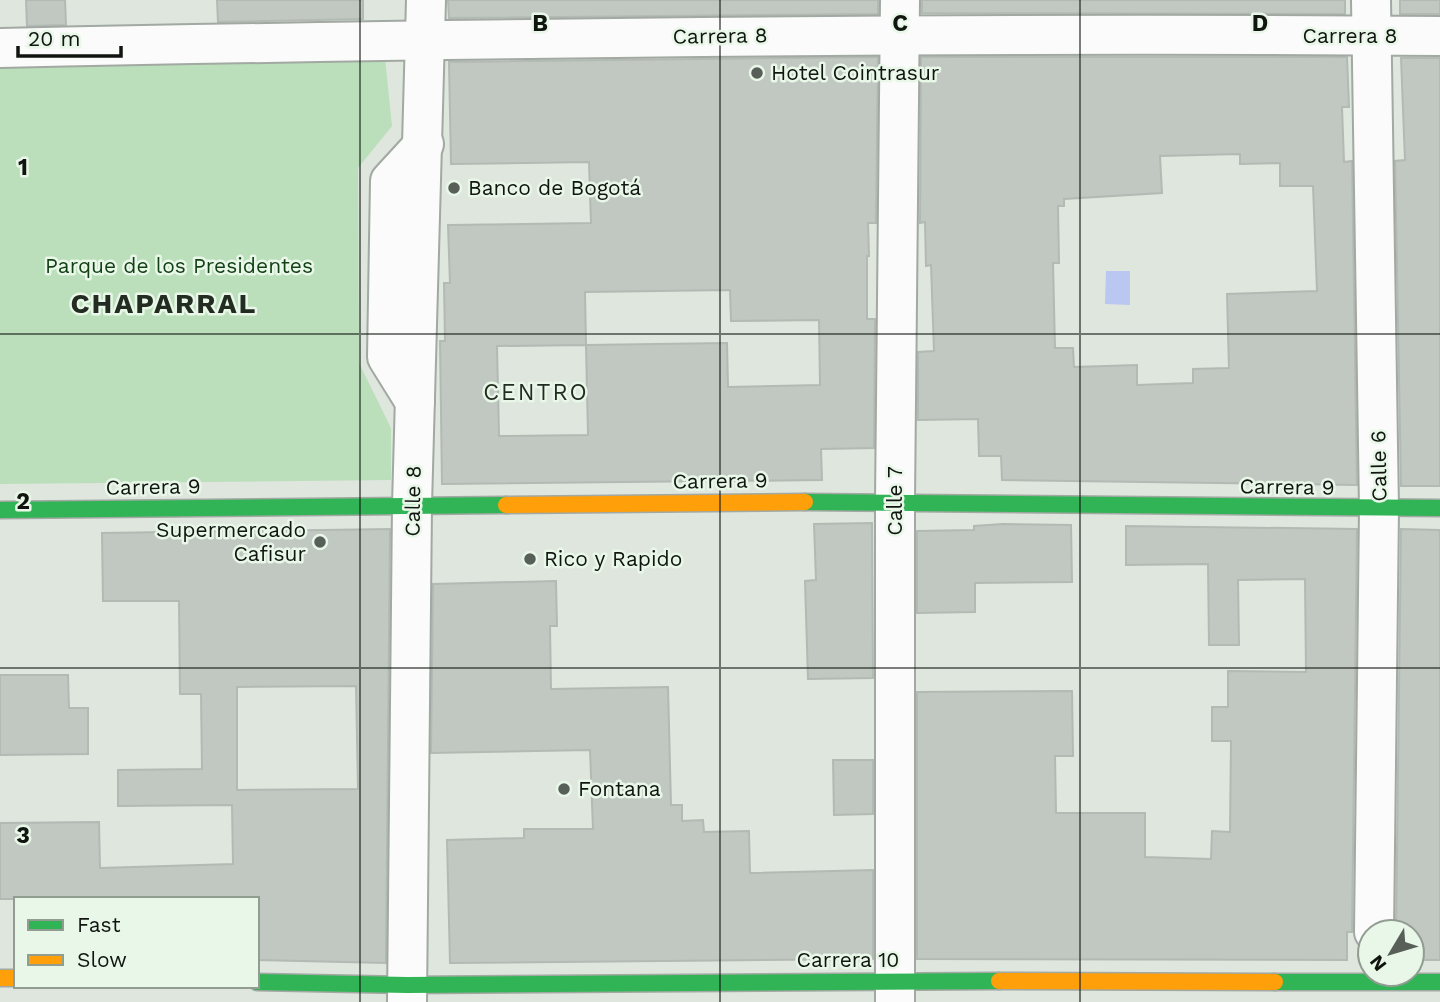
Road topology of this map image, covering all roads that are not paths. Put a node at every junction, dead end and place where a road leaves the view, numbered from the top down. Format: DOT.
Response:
graph roads {
  1 [pos="426,0"];
  2 [pos="901,17"];
  3 [pos="1371,18"];
  4 [pos="1440,36"];
  5 [pos="427,39"];
  6 [pos="0,48"];
  7 [pos="895,501"];
  8 [pos="412,505"];
  9 [pos="1440,508"];
  10 [pos="1379,509"];
  11 [pos="0,510"];
  12 [pos="1374,918"];
  13 [pos="259,982"];
  14 [pos="1356,986"];
  15 [pos="896,991"];
  16 [pos="407,993"];
  1 -- 5 [label="street, Calle 8"];
  2 -- 3 [label="street, Carrera 8"];
  2 -- 5 [label="street, Carrera 8"];
  2 -- 7 [label="street, Calle 7"];
  3 -- 4 [label="street, Carrera 8"];
  3 -- 10 [label="street, Calle 6"];
  5 -- 6 [label="street, Carrera 8"];
  5 -- 8 [label="street, Calle 8"];
  7 -- 8 [label="main road, Carrera 9"];
  7 -- 10 [label="main road, Carrera 9"];
  7 -- 15 [label="street, Calle 7"];
  8 -- 11 [label="main road, Carrera 9"];
  8 -- 16 [label="street, Calle 8"];
  9 -- 10 [label="main road, Carrera 9"];
  10 -- 12 [label="street, Calle 6"];
  13 -- 16 [label="main road, Carrera 10"];
  14 -- 15 [label="main road, Carrera 10"];
  15 -- 16 [label="main road, Carrera 10"];
}
